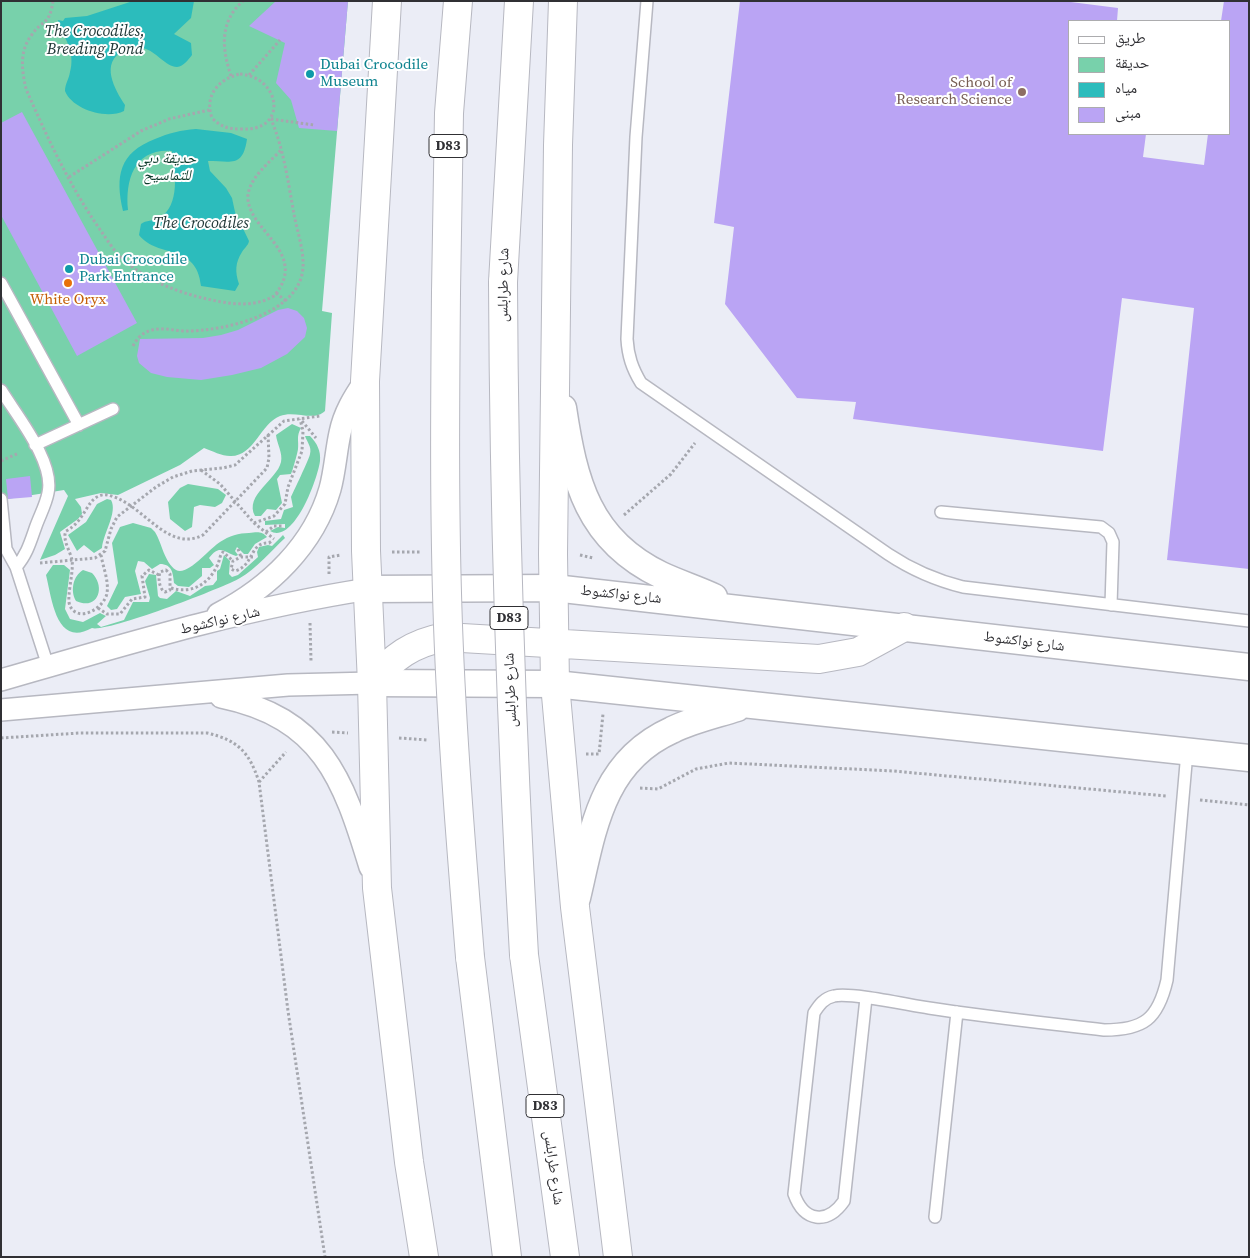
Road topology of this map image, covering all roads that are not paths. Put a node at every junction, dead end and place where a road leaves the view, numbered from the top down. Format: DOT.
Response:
graph roads {
  1 [pos="387,1"];
  2 [pos="458,1"];
  3 [pos="519,1"];
  4 [pos="562,1"];
  5 [pos="647,1"];
  6 [pos="1,283"];
  7 [pos="557,366"];
  8 [pos="365,381"];
  9 [pos="1,390"];
  10 [pos="113,409"];
  11 [pos="79,425"];
  12 [pos="35,445"];
  13 [pos="1,499"];
  14 [pos="940,512"];
  15 [pos="16,567"];
  16 [pos="554,588"];
  17 [pos="369,589"];
  18 [pos="1111,605"];
  19 [pos="743,608"];
  20 [pos="1249,621"];
  21 [pos="193,626"];
  22 [pos="904,627"];
  23 [pos="554,642"];
  24 [pos="48,666"];
  25 [pos="1249,667"];
  26 [pos="1,680"];
  27 [pos="372,683"];
  28 [pos="555,684"];
  29 [pos="196,692"];
  30 [pos="747,704"];
  31 [pos="1,710"];
  32 [pos="1187,752"];
  33 [pos="1249,758"];
  34 [pos="377,888"];
  35 [pos="575,907"];
  36 [pos="866,998"];
  37 [pos="957,1012"];
  38 [pos="935,1217"];
  39 [pos="424,1257"];
  40 [pos="507,1257"];
  41 [pos="564,1257"];
  42 [pos="618,1257"];
  1 -- 8 [label="highway"];
  2 -- 40 [label="highway, D83, bridge"];
  3 -- 41 [label="highway, شارع طرابلس / D83, bridge"];
  4 -- 7 [label="highway"];
  5 -- 18 [label="lane"];
  6 -- 11 [label="lane"];
  7 -- 16 [label="highway"];
  7 -- 19 [label="street"];
  8 -- 17 [label="highway"];
  8 -- 21 [label="street"];
  9 -- 12 [label="lane"];
  10 -- 11 [label="lane"];
  11 -- 12 [label="lane"];
  12 -- 15 [label="lane"];
  13 -- 15 [label="lane"];
  14 -- 18 [label="lane"];
  15 -- 24 [label="lane"];
  16 -- 17 [label="street, شارع نواكشوط"];
  16 -- 19 [label="street, شارع نواكشوط"];
  16 -- 23 [label="highway"];
  17 -- 21 [label="street, شارع نواكشوط"];
  17 -- 27 [label="highway"];
  18 -- 20 [label="lane"];
  19 -- 22 [label="street, شارع نواكشوط"];
  21 -- 24 [label="street, شارع نواكشوط"];
  22 -- 23 [label="highway"];
  22 -- 25 [label="street, شارع نواكشوط"];
  23 -- 27 [label="highway"];
  23 -- 28 [label="highway"];
  24 -- 26 [label="street, شارع نواكشوط"];
  27 -- 28 [label="street"];
  27 -- 29 [label="street"];
  27 -- 34 [label="highway"];
  28 -- 30 [label="street"];
  28 -- 35 [label="highway"];
  29 -- 31 [label="street"];
  29 -- 34 [label="street"];
  30 -- 32 [label="street"];
  30 -- 35 [label="street"];
  32 -- 33 [label="street"];
  32 -- 37 [label="lane"];
  34 -- 39 [label="highway"];
  35 -- 42 [label="highway"];
  36 -- 36 [label="lane"];
  36 -- 37 [label="lane"];
  37 -- 38 [label="lane"];
}
